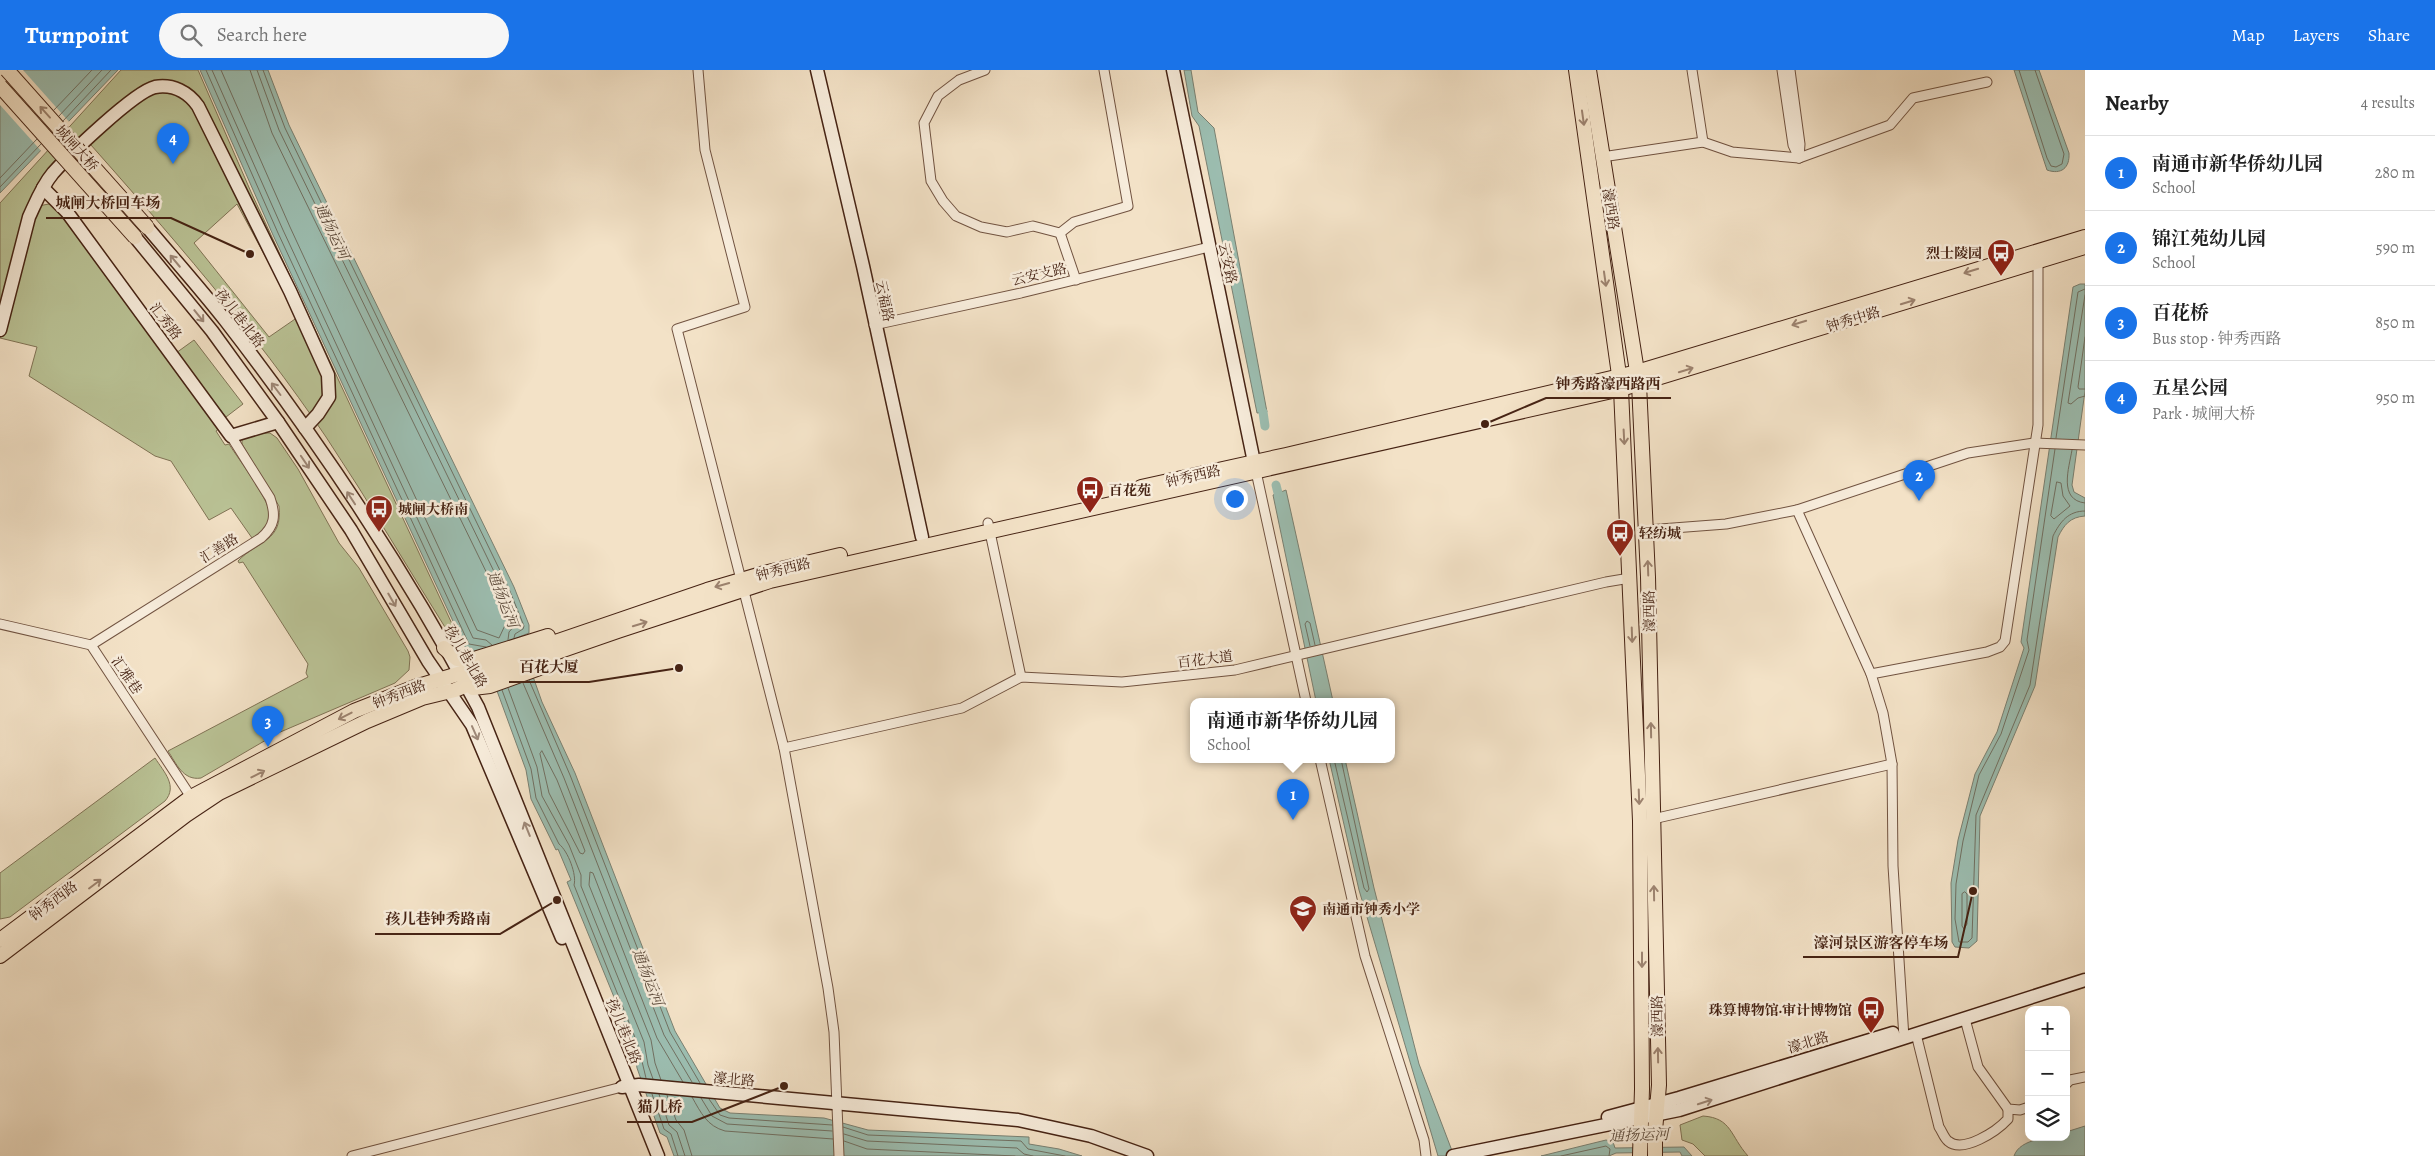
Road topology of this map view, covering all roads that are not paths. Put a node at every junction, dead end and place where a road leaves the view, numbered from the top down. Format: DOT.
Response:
graph roads {
  1 [pos="7,70"];
  2 [pos="698,70"];
  3 [pos="817,70"];
  4 [pos="986,70"];
  5 [pos="1104,70"];
  6 [pos="1173,70"];
  7 [pos="1576,70"];
  8 [pos="1589,70"];
  9 [pos="1692,70"];
  10 [pos="1782,70"];
  11 [pos="1790,70"];
  12 [pos="1987,82"];
  13 [pos="0,86"];
  14 [pos="1703,142"];
  15 [pos="1602,157"];
  16 [pos="1799,158"];
  17 [pos="43,188"];
  18 [pos="147,227"];
  19 [pos="1060,233"];
  20 [pos="136,237"];
  21 [pos="2085,237"];
  22 [pos="1210,248"];
  23 [pos="2085,248"];
  24 [pos="2038,262"];
  25 [pos="1076,280"];
  26 [pos="874,325"];
  27 [pos="0,330"];
  28 [pos="1638,378"];
  29 [pos="1621,382"];
  30 [pos="278,422"];
  31 [pos="305,428"];
  32 [pos="231,436"];
  33 [pos="2034,443"];
  34 [pos="2084,445"];
  35 [pos="1255,467"];
  36 [pos="1796,510"];
  37 [pos="989,527"];
  38 [pos="1647,530"];
  39 [pos="922,537"];
  40 [pos="1630,578"];
  41 [pos="744,585"];
  42 [pos="0,624"];
  43 [pos="590,636"];
  44 [pos="91,646"];
  45 [pos="444,648"];
  46 [pos="1299,654"];
  47 [pos="526,658"];
  48 [pos="490,670"];
  49 [pos="1871,674"];
  50 [pos="1021,677"];
  51 [pos="440,679"];
  52 [pos="460,686"];
  53 [pos="1306,698"];
  54 [pos="784,748"];
  55 [pos="1321,763"];
  56 [pos="1892,764"];
  57 [pos="192,797"];
  58 [pos="1653,819"];
  59 [pos="1,938"];
  60 [pos="0,956"];
  61 [pos="2085,973"];
  62 [pos="2085,980"];
  63 [pos="1965,1019"];
  64 [pos="1908,1034"];
  65 [pos="2085,1077"];
  66 [pos="2070,1080"];
  67 [pos="630,1086"];
  68 [pos="837,1102"];
  69 [pos="2025,1108"];
  70 [pos="2008,1109"];
  71 [pos="1658,1110"];
  72 [pos="1641,1114"];
  73 [pos="1455,1155"];
  74 [pos="352,1156"];
  75 [pos="650,1156"];
  76 [pos="658,1156"];
  77 [pos="839,1156"];
  78 [pos="1147,1156"];
  79 [pos="1426,1156"];
  80 [pos="1640,1156"];
  81 [pos="1655,1156"];
  18 -- 1 [label="main road, 城闸大桥, one-way, bridge"];
  2 -- 41 [label="street"];
  3 -- 26 [label="street, 云福路"];
  4 -- 19 [label="street"];
  5 -- 19 [label="street"];
  6 -- 22 [label="street, 云安路"];
  7 -- 29 [label="main road, 濠西路, one-way"];
  8 -- 15 [label="main road, 濠西路"];
  9 -- 14 [label="street"];
  10 -- 16 [label="street"];
  11 -- 16 [label="street"];
  12 -- 16 [label="street"];
  13 -- 20 [label="main road, 城闸大桥, bridge"];
  14 -- 15 [label="street"];
  14 -- 16 [label="street"];
  15 -- 28 [label="main road, 濠西路"];
  17 -- 27 [label="street"];
  17 -- 31 [label="street"];
  17 -- 32 [label="street, 汇秀路"];
  31 -- 18 [label="street, 孩儿巷北路, one-way"];
  19 -- 25 [label="street"];
  20 -- 30 [label="street, 孩儿巷北路, one-way"];
  21 -- 28 [label="main road, 钟秀中路, one-way"];
  22 -- 25 [label="street, 云安支路"];
  22 -- 35 [label="street, 云安路"];
  23 -- 24 [label="main road, 钟秀中路"];
  28 -- 24 [label="main road, 钟秀中路, one-way"];
  24 -- 33 [label="street"];
  25 -- 26 [label="street, 云安支路"];
  26 -- 39 [label="street, 云福路"];
  28 -- 29 [label="main road, 钟秀中路"];
  28 -- 38 [label="main road, 濠西路"];
  29 -- 35 [label="main road, 钟秀西路"];
  29 -- 40 [label="main road, 濠西路, one-way"];
  30 -- 32 [label="street"];
  30 -- 51 [label="street, 孩儿巷北路, one-way"];
  45 -- 31 [label="street, 孩儿巷北路, one-way"];
  32 -- 44 [label="street, 汇善路"];
  33 -- 34 [label="street"];
  33 -- 36 [label="street"];
  33 -- 49 [label="street"];
  35 -- 37 [label="main road, 钟秀西路"];
  35 -- 46 [label="street"];
  36 -- 38 [label="street"];
  36 -- 49 [label="street"];
  37 -- 39 [label="main road, 钟秀西路"];
  37 -- 41 [label="main road, 钟秀西路"];
  37 -- 50 [label="street"];
  58 -- 38 [label="main road, 濠西路, one-way"];
  39 -- 41 [label="main road, 钟秀西路"];
  40 -- 46 [label="street, 百花大道"];
  40 -- 72 [label="main road, 濠西路, one-way"];
  41 -- 43 [label="main road, 钟秀西路"];
  41 -- 54 [label="street"];
  42 -- 44 [label="street"];
  43 -- 47 [label="main road, 钟秀西路"];
  43 -- 47 [label="main road"];
  44 -- 57 [label="street, 汇雅巷"];
  45 -- 48 [label="main road"];
  45 -- 52 [label="street, 孩儿巷北路"];
  46 -- 50 [label="street, 百花大道"];
  46 -- 53 [label="street"];
  47 -- 48 [label="main road, 钟秀西路"];
  47 -- 48 [label="main road"];
  48 -- 52 [label="main road, 钟秀西路"];
  48 -- 52 [label="main road"];
  49 -- 56 [label="street"];
  50 -- 54 [label="street"];
  51 -- 52 [label="main road, 钟秀西路"];
  51 -- 52 [label="street, 孩儿巷北路"];
  51 -- 57 [label="main road, 钟秀西路, one-way"];
  60 -- 52 [label="main road, 钟秀西路, one-way"];
  52 -- 67 [label="street, 孩儿巷北路, one-way"];
  67 -- 52 [label="street, 孩儿巷北路, one-way"];
  54 -- 68 [label="street"];
  55 -- 79 [label="street"];
  56 -- 58 [label="street"];
  56 -- 64 [label="street"];
  57 -- 59 [label="main road, 钟秀西路"];
  71 -- 58 [label="main road, 濠西路, one-way"];
  61 -- 64 [label="street, 濠北路"];
  62 -- 63 [label="street, 濠北路"];
  63 -- 64 [label="street, 濠北路"];
  63 -- 70 [label="street"];
  64 -- 70 [label="street"];
  64 -- 71 [label="street, 濠北路"];
  65 -- 66 [label="street"];
  67 -- 68 [label="street, 濠北路"];
  67 -- 74 [label="street, 濠北路"];
  67 -- 75 [label="street, 孩儿巷北路"];
  67 -- 76 [label="street, 孩儿巷北路"];
  68 -- 77 [label="street"];
  68 -- 78 [label="street, 濠北路"];
  69 -- 70 [label="street"];
  71 -- 72 [label="street, 濠北路"];
  71 -- 81 [label="main road, 濠西路"];
  72 -- 73 [label="street, 濠北路"];
  72 -- 80 [label="main road, 濠西路"];
}
